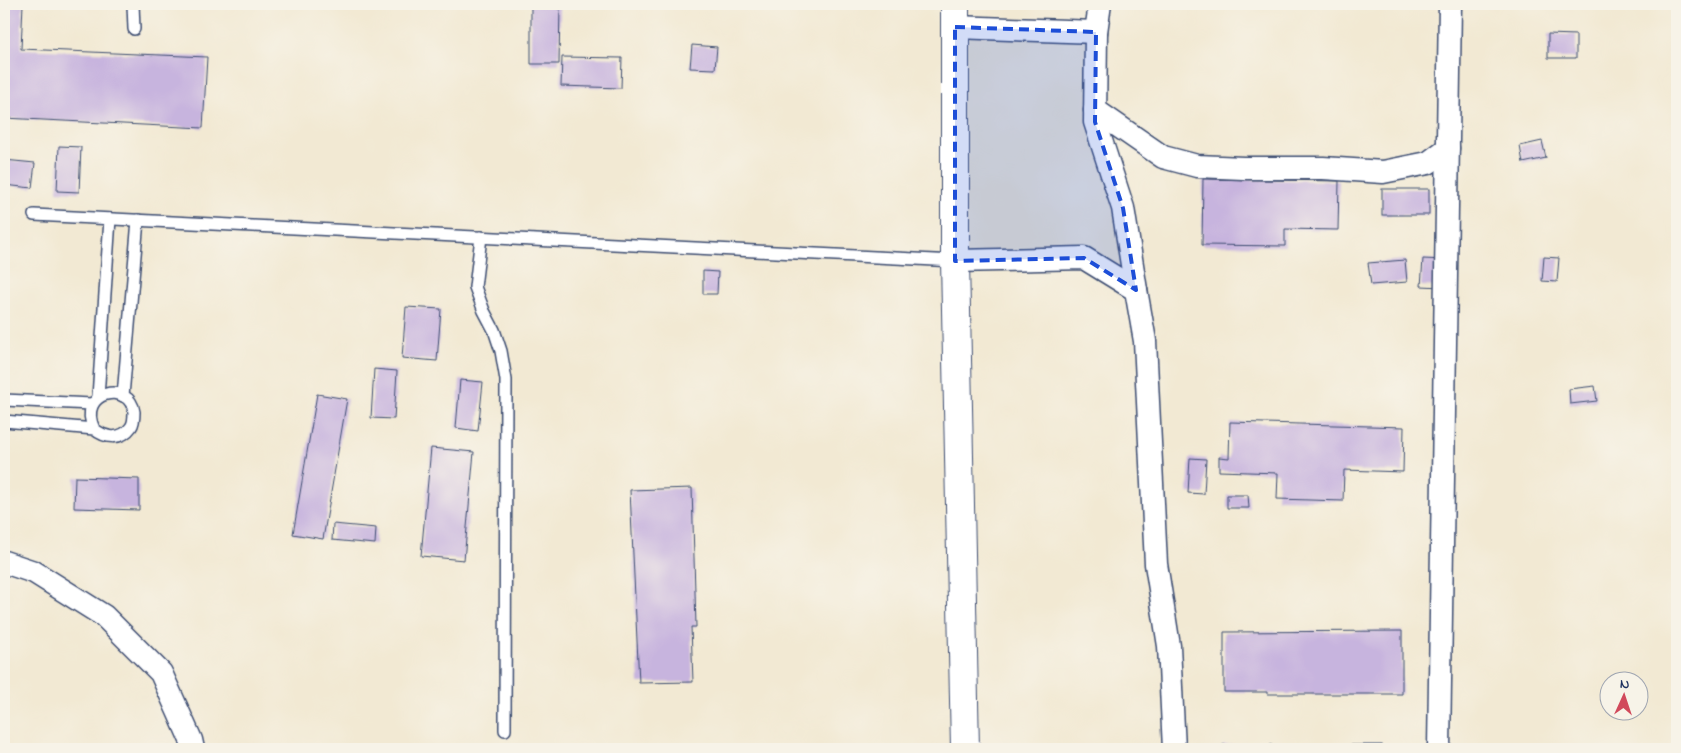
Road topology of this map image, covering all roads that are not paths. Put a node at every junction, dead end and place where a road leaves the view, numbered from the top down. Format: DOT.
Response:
graph roads {
  1 [pos="133,4"];
  2 [pos="1100,4"];
  3 [pos="1450,4"];
  4 [pos="955,15"];
  5 [pos="134,29"];
  6 [pos="1096,32"];
  7 [pos="1095,110"];
  8 [pos="1448,148"];
  9 [pos="34,215"];
  10 [pos="110,219"];
  11 [pos="138,220"];
  12 [pos="481,238"];
  13 [pos="954,261"];
  14 [pos="1136,290"];
  15 [pos="123,396"];
  16 [pos="4,400"];
  17 [pos="95,401"];
  18 [pos="4,421"];
  19 [pos="94,429"];
  20 [pos="4,562"];
  21 [pos="505,730"];
  22 [pos="193,749"];
  23 [pos="965,749"];
  24 [pos="1174,749"];
  25 [pos="1439,749"];
  1 -- 5 [label="lane"];
  2 -- 6 [label="street"];
  3 -- 8 [label="street"];
  4 -- 6 [label="street"];
  4 -- 13 [label="main road"];
  6 -- 7 [label="street"];
  7 -- 8 [label="street"];
  7 -- 14 [label="street"];
  8 -- 25 [label="street"];
  9 -- 10 [label="lane"];
  10 -- 11 [label="lane"];
  10 -- 17 [label="lane"];
  11 -- 12 [label="lane"];
  11 -- 15 [label="lane"];
  12 -- 13 [label="lane"];
  12 -- 21 [label="lane"];
  13 -- 14 [label="street"];
  13 -- 23 [label="main road"];
  14 -- 24 [label="street"];
  15 -- 17 [label="lane"];
  15 -- 19 [label="lane"];
  16 -- 17 [label="lane"];
  17 -- 19 [label="lane"];
  18 -- 19 [label="lane"];
  20 -- 22 [label="street"];
}
